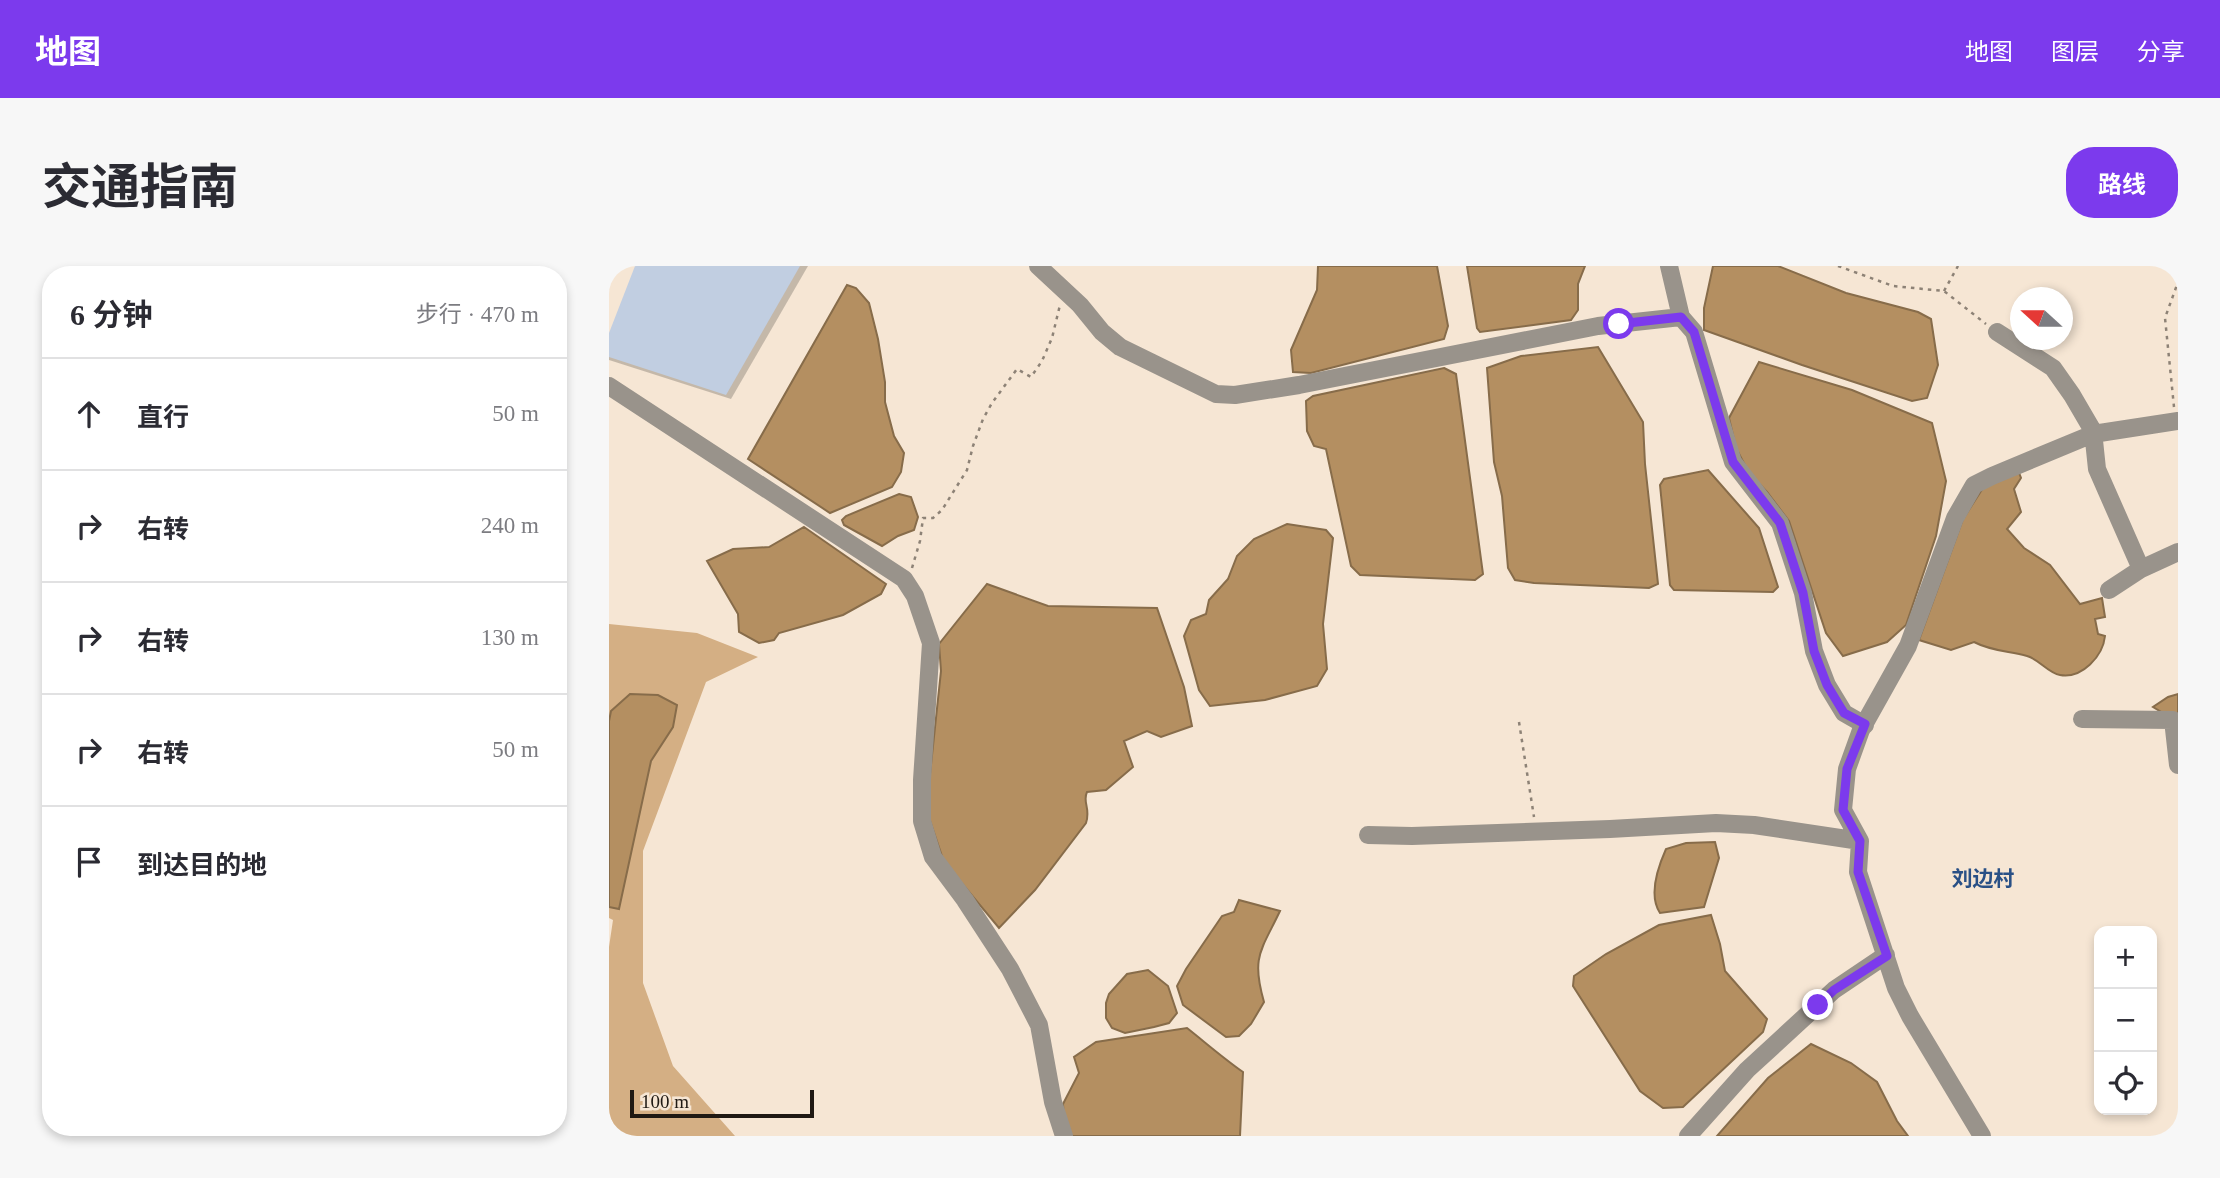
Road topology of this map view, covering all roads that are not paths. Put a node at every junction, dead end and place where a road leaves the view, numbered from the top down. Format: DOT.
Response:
graph roads {
  1 [pos="1038,266"];
  2 [pos="1669,266"];
  3 [pos="1681,317"];
  4 [pos="1997,332"];
  5 [pos="609,387"];
  6 [pos="2177,421"];
  7 [pos="2094,434"];
  8 [pos="2178,552"];
  9 [pos="2141,569"];
  10 [pos="2109,590"];
  11 [pos="2082,719"];
  12 [pos="1865,724"];
  13 [pos="2178,765"];
  14 [pos="1368,835"];
  15 [pos="1860,841"];
  16 [pos="1887,956"];
  17 [pos="1064,1136"];
  18 [pos="1688,1136"];
  19 [pos="1982,1136"];
  1 -- 3 [label="street"];
  2 -- 3 [label="street"];
  3 -- 12 [label="street"];
  4 -- 7 [label="street"];
  5 -- 17 [label="street"];
  6 -- 7 [label="street"];
  7 -- 9 [label="street"];
  7 -- 12 [label="street"];
  8 -- 9 [label="street"];
  9 -- 10 [label="street"];
  11 -- 13 [label="street"];
  12 -- 15 [label="street"];
  14 -- 15 [label="street"];
  15 -- 16 [label="street"];
  16 -- 18 [label="street"];
  16 -- 19 [label="street"];
}
